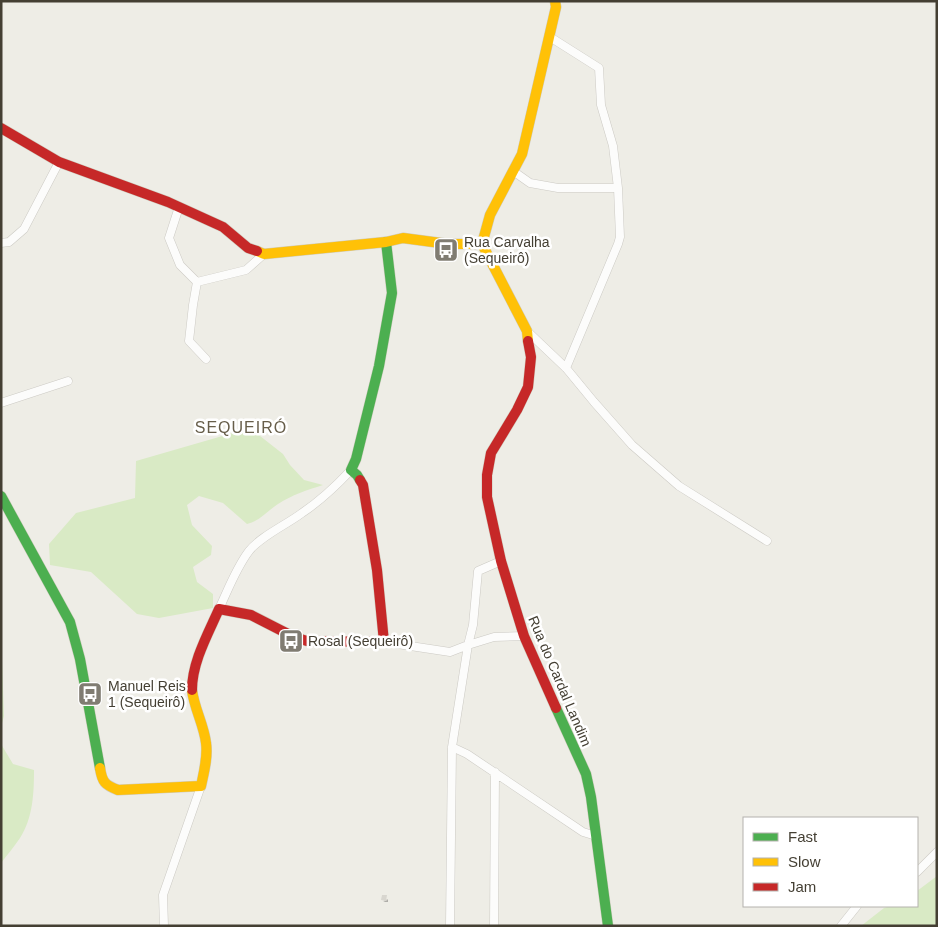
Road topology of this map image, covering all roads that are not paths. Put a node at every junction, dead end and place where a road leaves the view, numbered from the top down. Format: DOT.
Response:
graph roads {
  1 [pos="555,1"];
  2 [pos="550,37"];
  3 [pos="1,128"];
  4 [pos="59,162"];
  5 [pos="513,171"];
  6 [pos="618,188"];
  7 [pos="179,208"];
  8 [pos="386,242"];
  9 [pos="1,243"];
  10 [pos="482,244"];
  11 [pos="264,254"];
  12 [pos="197,282"];
  13 [pos="527,330"];
  14 [pos="206,359"];
  15 [pos="566,368"];
  16 [pos="68,381"];
  17 [pos="1,403"];
  18 [pos="351,470"];
  19 [pos="1,496"];
  20 [pos="767,541"];
  21 [pos="501,562"];
  22 [pos="219,609"];
  23 [pos="524,636"];
  24 [pos="384,642"];
  25 [pos="468,645"];
  26 [pos="452,747"];
  27 [pos="495,772"];
  28 [pos="201,786"];
  29 [pos="596,836"];
  30 [pos="937,852"];
  31 [pos="918,871"];
  32 [pos="857,907"];
  33 [pos="164,926"];
  34 [pos="450,926"];
  35 [pos="494,926"];
  36 [pos="608,926"];
  37 [pos="841,926"];
  1 -- 2 [label="street"];
  2 -- 5 [label="street"];
  2 -- 6 [label="street"];
  3 -- 4 [label="street"];
  4 -- 7 [label="street"];
  4 -- 9 [label="street"];
  5 -- 6 [label="street"];
  5 -- 10 [label="street"];
  6 -- 15 [label="street"];
  7 -- 11 [label="street"];
  7 -- 12 [label="street"];
  8 -- 10 [label="street"];
  8 -- 11 [label="street"];
  8 -- 18 [label="street"];
  10 -- 13 [label="street, Rua do Cardal Landim"];
  11 -- 12 [label="street"];
  12 -- 14 [label="street"];
  13 -- 15 [label="street"];
  13 -- 21 [label="street, Rua do Cardal Landim"];
  15 -- 20 [label="street"];
  16 -- 17 [label="street"];
  18 -- 22 [label="street"];
  18 -- 24 [label="street"];
  19 -- 28 [label="street"];
  21 -- 23 [label="street, Rua do Cardal Landim"];
  21 -- 25 [label="street"];
  22 -- 24 [label="street"];
  22 -- 28 [label="street"];
  23 -- 25 [label="street"];
  23 -- 29 [label="street, Rua do Cardal Landim"];
  24 -- 25 [label="street"];
  25 -- 26 [label="street"];
  26 -- 27 [label="street"];
  26 -- 34 [label="street"];
  27 -- 29 [label="street"];
  27 -- 35 [label="street"];
  28 -- 33 [label="street"];
  29 -- 36 [label="street, Rua do Cardal Landim"];
  30 -- 31 [label="street"];
  32 -- 37 [label="street"];
}
